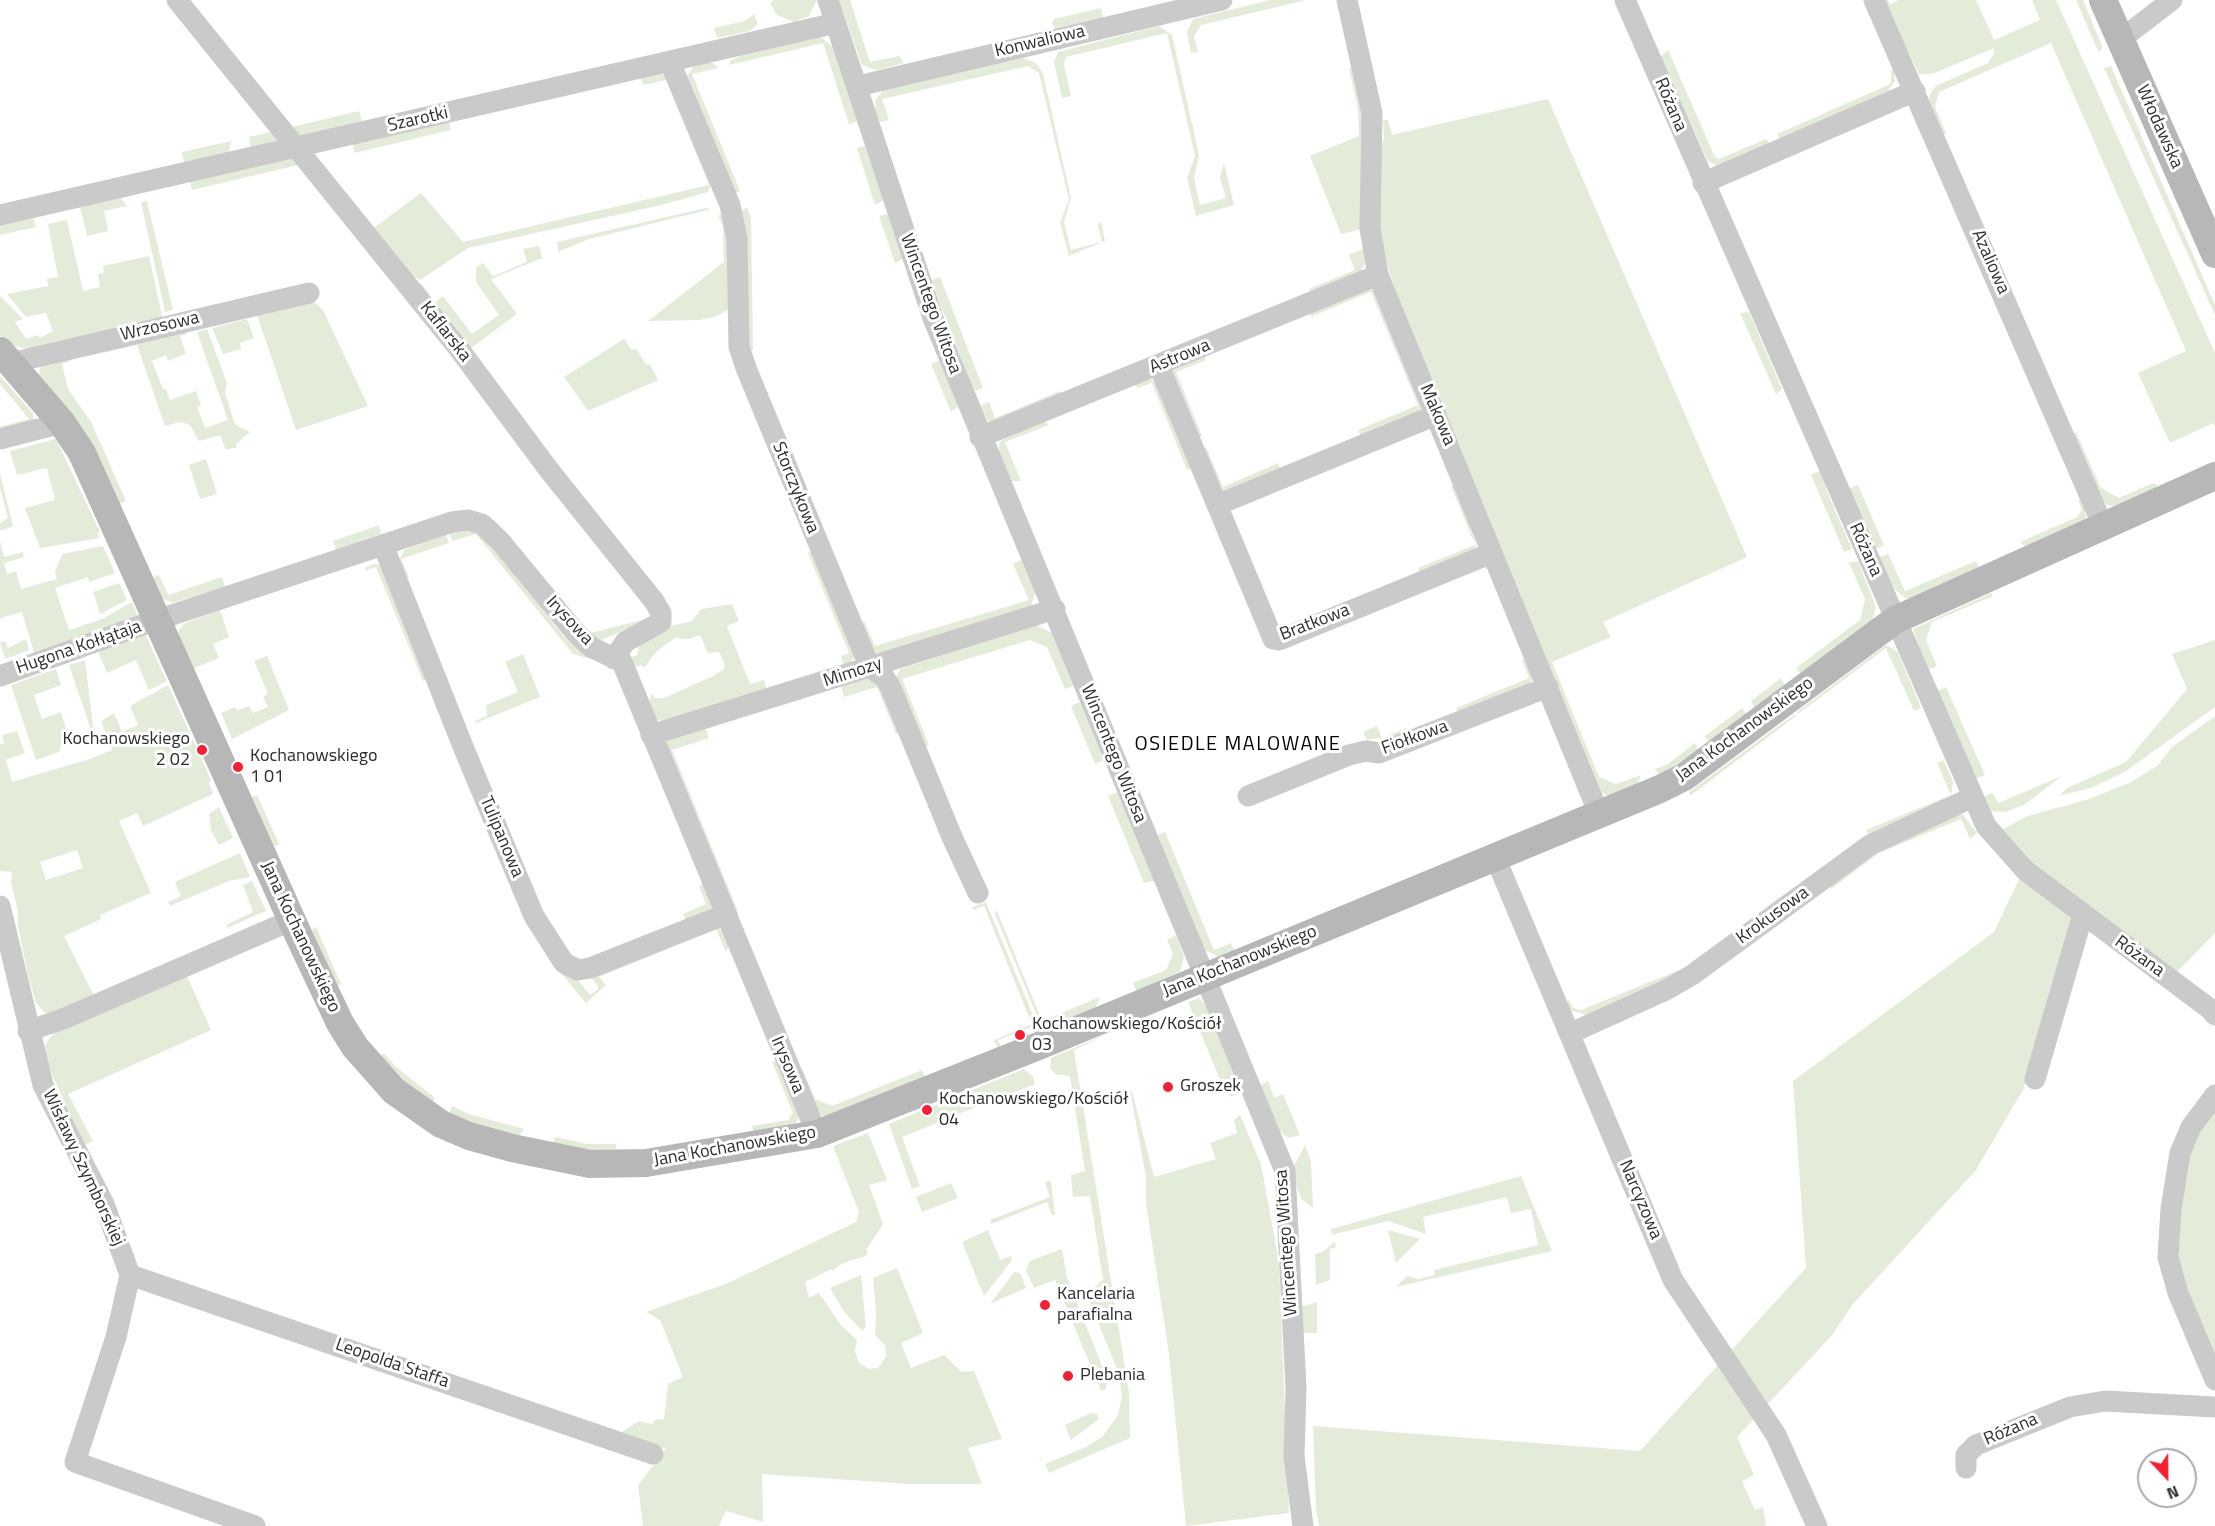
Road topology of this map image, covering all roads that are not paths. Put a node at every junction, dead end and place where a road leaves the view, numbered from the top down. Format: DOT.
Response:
graph roads {
  1 [pos="177,0"];
  2 [pos="828,0"];
  3 [pos="1222,0"];
  4 [pos="1347,0"];
  5 [pos="1625,0"];
  6 [pos="1874,0"];
  7 [pos="2103,0"];
  8 [pos="2172,0"];
  9 [pos="836,23"];
  10 [pos="2120,40"];
  11 [pos="670,62"];
  12 [pos="858,86"];
  13 [pos="1915,91"];
  14 [pos="298,148"];
  15 [pos="1703,183"];
  16 [pos="0,215"];
  17 [pos="2215,254"];
  18 [pos="1378,275"];
  19 [pos="309,293"];
  20 [pos="6,357"];
  21 [pos="1159,366"];
  22 [pos="1436,416"];
  23 [pos="62,423"];
  24 [pos="980,437"];
  25 [pos="0,439"];
  26 [pos="2215,477"];
  27 [pos="1218,505"];
  28 [pos="2103,526"];
  29 [pos="383,545"];
  30 [pos="1492,553"];
  31 [pos="1055,609"];
  32 [pos="158,620"];
  33 [pos="1895,620"];
  34 [pos="614,659"];
  35 [pos="870,668"];
  36 [pos="0,676"];
  37 [pos="1548,687"];
  38 [pos="651,735"];
  39 [pos="1248,796"];
  40 [pos="1973,798"];
  41 [pos="1599,814"];
  42 [pos="1496,857"];
  43 [pos="978,893"];
  44 [pos="0,906"];
  45 [pos="724,915"];
  46 [pos="2083,915"];
  47 [pos="292,920"];
  48 [pos="1204,977"];
  49 [pos="2215,1016"];
  50 [pos="28,1031"];
  51 [pos="1571,1033"];
  52 [pos="2035,1079"];
  53 [pos="2215,1095"];
  54 [pos="817,1134"];
  55 [pos="130,1275"];
  56 [pos="2215,1380"];
  57 [pos="2215,1407"];
  58 [pos="653,1454"];
  59 [pos="1966,1468"];
  60 [pos="255,1526"];
  61 [pos="1303,1526"];
  62 [pos="1817,1526"];
  1 -- 14 [label="street, Kaflarska"];
  2 -- 9 [label="street, Wincentego Witosa"];
  3 -- 12 [label="street, Konwaliowa"];
  4 -- 18 [label="street, Makowa"];
  5 -- 15 [label="street, Różana"];
  6 -- 13 [label="street, Azaliowa"];
  7 -- 10 [label="street, Włodawska"];
  8 -- 10 [label="street"];
  9 -- 11 [label="street, Szarotki"];
  9 -- 12 [label="street, Wincentego Witosa"];
  10 -- 17 [label="street, Włodawska"];
  11 -- 14 [label="street, Szarotki"];
  11 -- 35 [label="street, Storczykowa"];
  12 -- 24 [label="street, Wincentego Witosa"];
  13 -- 15 [label="street"];
  13 -- 28 [label="street, Azaliowa"];
  14 -- 16 [label="street, Szarotki"];
  14 -- 34 [label="street, Kaflarska"];
  15 -- 33 [label="street, Różana"];
  18 -- 21 [label="street, Astrowa"];
  18 -- 22 [label="street, Makowa"];
  19 -- 20 [label="street, Wrzosowa"];
  20 -- 23 [label="street, Jana Kochanowskiego"];
  21 -- 24 [label="street, Astrowa"];
  21 -- 27 [label="street, Bratkowa"];
  22 -- 27 [label="street"];
  22 -- 30 [label="street, Makowa"];
  23 -- 25 [label="street"];
  23 -- 32 [label="street, Jana Kochanowskiego"];
  24 -- 31 [label="street, Wincentego Witosa"];
  26 -- 28 [label="street, Jana Kochanowskiego"];
  27 -- 30 [label="street, Bratkowa"];
  28 -- 33 [label="street, Jana Kochanowskiego"];
  29 -- 32 [label="street, Irysowa"];
  29 -- 34 [label="street, Irysowa"];
  29 -- 45 [label="street, Tulipanowa"];
  30 -- 37 [label="street, Makowa"];
  31 -- 35 [label="street, Mimozy"];
  31 -- 48 [label="street, Wincentego Witosa"];
  32 -- 36 [label="street, Hugona Kołłątaja"];
  32 -- 47 [label="street, Jana Kochanowskiego"];
  33 -- 40 [label="street, Różana"];
  33 -- 41 [label="street, Jana Kochanowskiego"];
  34 -- 38 [label="street, Irysowa"];
  35 -- 38 [label="street, Mimozy"];
  35 -- 43 [label="street, Storczykowa"];
  37 -- 39 [label="street, Fiołkowa"];
  37 -- 41 [label="street, Makowa"];
  38 -- 45 [label="street, Irysowa"];
  40 -- 46 [label="street, Różana"];
  40 -- 51 [label="street, Krokusowa"];
  41 -- 42 [label="street, Jana Kochanowskiego"];
  42 -- 48 [label="street, Jana Kochanowskiego"];
  42 -- 51 [label="street, Narcyzowa"];
  44 -- 50 [label="street, Wisławy Szymborskiej"];
  45 -- 54 [label="street, Irysowa"];
  46 -- 49 [label="street, Różana"];
  46 -- 52 [label="street"];
  47 -- 50 [label="street"];
  47 -- 54 [label="street, Jana Kochanowskiego"];
  48 -- 54 [label="street, Jana Kochanowskiego"];
  48 -- 61 [label="street, Wincentego Witosa"];
  50 -- 55 [label="street, Wisławy Szymborskiej"];
  51 -- 62 [label="street, Narcyzowa"];
  53 -- 56 [label="street"];
  55 -- 58 [label="street, Leopolda Staffa"];
  55 -- 60 [label="street"];
  57 -- 59 [label="street, Różana"];
}
